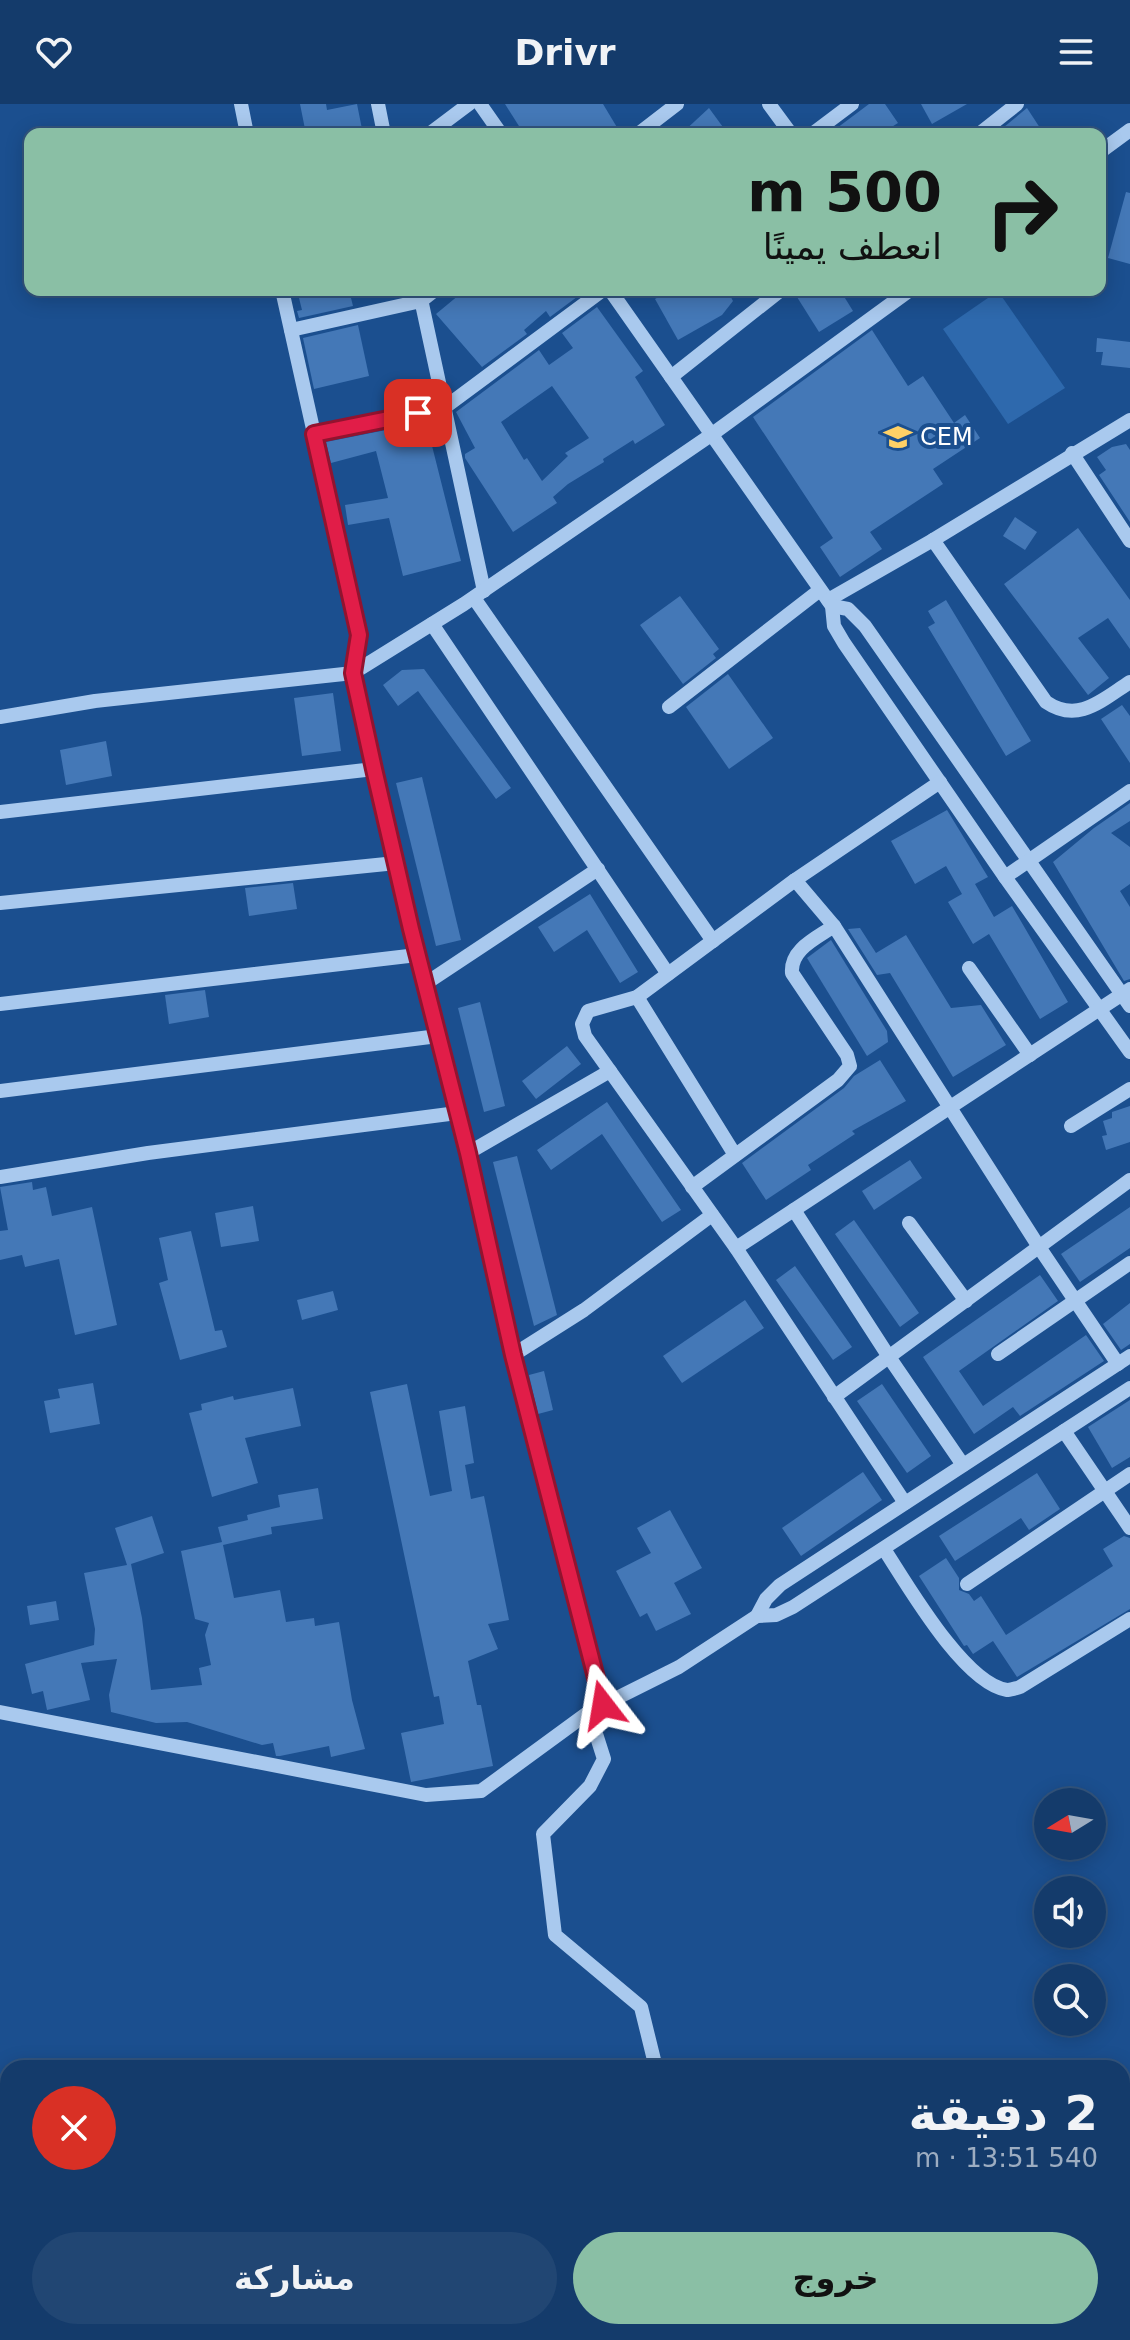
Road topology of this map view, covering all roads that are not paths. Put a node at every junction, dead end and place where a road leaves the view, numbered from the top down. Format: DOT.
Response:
graph roads {
  1 [pos="241,104"];
  2 [pos="378,104"];
  3 [pos="469,104"];
  4 [pos="480,104"];
  5 [pos="677,104"];
  6 [pos="769,104"];
  7 [pos="852,104"];
  8 [pos="1017,104"];
  9 [pos="246,128"];
  10 [pos="383,128"];
  11 [pos="437,128"];
  12 [pos="497,128"];
  13 [pos="646,128"];
  14 [pos="787,128"];
  15 [pos="820,128"];
  16 [pos="987,128"];
  17 [pos="1130,130"];
  18 [pos="1106,148"];
  19 [pos="283,296"];
  20 [pos="416,296"];
  21 [pos="420,296"];
  22 [pos="595,296"];
  23 [pos="614,296"];
  24 [pos="773,296"];
  25 [pos="902,296"];
  26 [pos="291,330"];
  27 [pos="671,377"];
  28 [pos="444,408"];
  29 [pos="1130,420"];
  30 [pos="314,434"];
  31 [pos="711,435"];
  32 [pos="1072,453"];
  33 [pos="933,540"];
  34 [pos="1130,541"];
  35 [pos="479,594"];
  36 [pos="827,599"];
  37 [pos="432,624"];
  38 [pos="353,673"];
  39 [pos="1130,682"];
  40 [pos="669,707"];
  41 [pos="0,717"];
  42 [pos="374,769"];
  43 [pos="940,782"];
  44 [pos="1130,791"];
  45 [pos="0,812"];
  46 [pos="1030,860"];
  47 [pos="396,863"];
  48 [pos="598,869"];
  49 [pos="1005,877"];
  50 [pos="795,880"];
  51 [pos="0,903"];
  52 [pos="834,926"];
  53 [pos="713,941"];
  54 [pos="417,955"];
  55 [pos="969,968"];
  56 [pos="668,974"];
  57 [pos="425,984"];
  58 [pos="637,997"];
  59 [pos="1127,997"];
  60 [pos="0,1004"];
  61 [pos="1100,1009"];
  62 [pos="438,1036"];
  63 [pos="1130,1052"];
  64 [pos="1030,1055"];
  65 [pos="610,1071"];
  66 [pos="1130,1089"];
  67 [pos="0,1091"];
  68 [pos="951,1107"];
  69 [pos="457,1113"];
  70 [pos="1071,1126"];
  71 [pos="468,1153"];
  72 [pos="735,1155"];
  73 [pos="0,1177"];
  74 [pos="1130,1180"];
  75 [pos="692,1187"];
  76 [pos="794,1210"];
  77 [pos="712,1215"];
  78 [pos="909,1223"];
  79 [pos="1039,1247"];
  80 [pos="736,1248"];
  81 [pos="1130,1263"];
  82 [pos="1075,1300"];
  83 [pos="966,1301"];
  84 [pos="998,1354"];
  85 [pos="513,1355"];
  86 [pos="889,1357"];
  87 [pos="1124,1360"];
  88 [pos="1130,1388"];
  89 [pos="834,1397"];
  90 [pos="1064,1431"];
  91 [pos="963,1465"];
  92 [pos="1130,1474"];
  93 [pos="1104,1492"];
  94 [pos="905,1503"];
  95 [pos="1130,1528"];
  96 [pos="884,1549"];
  97 [pos="967,1584"];
  98 [pos="757,1616"];
  99 [pos="1130,1619"];
  100 [pos="603,1705"];
  101 [pos="0,1712"];
  102 [pos="589,1712"];
  103 [pos="654,2060"];
  1 -- 9 [label="street"];
  2 -- 10 [label="street"];
  3 -- 11 [label="street"];
  4 -- 12 [label="street"];
  5 -- 13 [label="street"];
  6 -- 14 [label="street"];
  7 -- 15 [label="street"];
  8 -- 16 [label="street"];
  17 -- 18 [label="street"];
  19 -- 26 [label="street"];
  20 -- 26 [label="street"];
  21 -- 28 [label="street"];
  22 -- 28 [label="street"];
  23 -- 27 [label="street"];
  24 -- 27 [label="street"];
  25 -- 31 [label="street"];
  26 -- 30 [label="street"];
  27 -- 31 [label="street"];
  28 -- 30 [label="street"];
  28 -- 35 [label="street"];
  29 -- 32 [label="street"];
  30 -- 38 [label="street"];
  31 -- 35 [label="street"];
  31 -- 36 [label="street"];
  32 -- 33 [label="street"];
  32 -- 34 [label="street"];
  33 -- 36 [label="street"];
  33 -- 39 [label="street"];
  35 -- 37 [label="street"];
  35 -- 53 [label="street"];
  36 -- 40 [label="street"];
  36 -- 43 [label="street"];
  36 -- 46 [label="street"];
  37 -- 38 [label="street"];
  37 -- 48 [label="street"];
  38 -- 41 [label="street"];
  38 -- 42 [label="street"];
  42 -- 45 [label="street"];
  42 -- 47 [label="street"];
  43 -- 49 [label="street"];
  43 -- 50 [label="street"];
  44 -- 46 [label="street"];
  46 -- 49 [label="street"];
  46 -- 59 [label="street"];
  47 -- 51 [label="street"];
  47 -- 54 [label="street"];
  48 -- 56 [label="street"];
  48 -- 57 [label="street"];
  49 -- 61 [label="street"];
  50 -- 52 [label="street"];
  50 -- 53 [label="street"];
  52 -- 68 [label="street"];
  52 -- 72 [label="street"];
  53 -- 56 [label="street"];
  54 -- 57 [label="street"];
  54 -- 60 [label="street"];
  55 -- 64 [label="street"];
  56 -- 58 [label="street"];
  57 -- 62 [label="street"];
  58 -- 65 [label="street"];
  58 -- 72 [label="street"];
  59 -- 61 [label="street"];
  61 -- 63 [label="street"];
  61 -- 64 [label="street"];
  62 -- 67 [label="street"];
  62 -- 69 [label="street"];
  64 -- 68 [label="street"];
  65 -- 71 [label="street"];
  65 -- 75 [label="street"];
  66 -- 70 [label="street"];
  68 -- 76 [label="street"];
  68 -- 79 [label="street"];
  69 -- 71 [label="street"];
  69 -- 73 [label="street"];
  71 -- 85 [label="street"];
  72 -- 75 [label="street"];
  74 -- 79 [label="street"];
  75 -- 77 [label="street"];
  76 -- 80 [label="street"];
  76 -- 86 [label="street"];
  77 -- 80 [label="street"];
  77 -- 85 [label="street"];
  78 -- 83 [label="street"];
  79 -- 82 [label="street"];
  79 -- 83 [label="street"];
  80 -- 89 [label="street"];
  81 -- 82 [label="street"];
  82 -- 84 [label="street"];
  82 -- 87 [label="street"];
  83 -- 86 [label="street"];
  85 -- 100 [label="street"];
  86 -- 89 [label="street"];
  86 -- 91 [label="street"];
  87 -- 91 [label="street"];
  88 -- 90 [label="street"];
  89 -- 94 [label="street"];
  90 -- 93 [label="street"];
  90 -- 96 [label="street"];
  91 -- 94 [label="street"];
  92 -- 93 [label="street"];
  93 -- 95 [label="street"];
  93 -- 97 [label="street"];
  94 -- 98 [label="street"];
  96 -- 98 [label="street"];
  96 -- 99 [label="street"];
  98 -- 100 [label="street"];
  100 -- 102 [label="street"];
  101 -- 102 [label="street"];
  102 -- 103 [label="street"];
}
